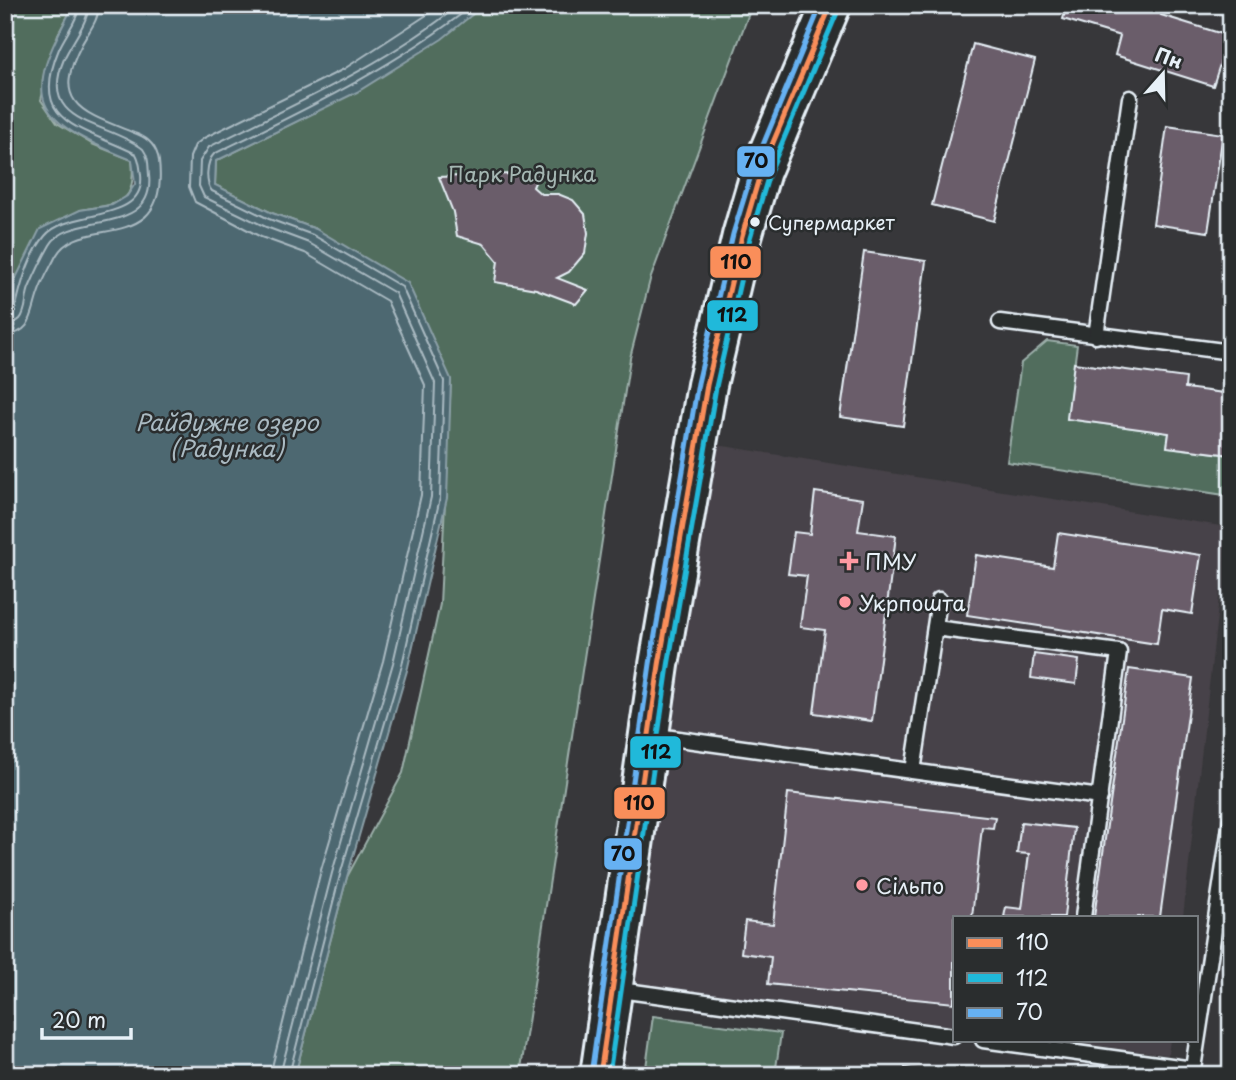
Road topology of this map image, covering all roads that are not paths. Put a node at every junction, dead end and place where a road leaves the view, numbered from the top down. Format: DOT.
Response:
graph roads {
  1 [pos="831,5"];
  2 [pos="1130,98"];
  3 [pos="1000,322"];
  4 [pos="1096,336"];
  5 [pos="1231,352"];
  6 [pos="939,600"];
  7 [pos="935,628"];
  8 [pos="649,735"];
  9 [pos="914,771"];
  10 [pos="1100,797"];
  11 [pos="1231,820"];
  12 [pos="1083,916"];
  13 [pos="612,989"];
  14 [pos="953,1036"];
  15 [pos="1198,1039"];
  16 [pos="1016,1042"];
  17 [pos="1198,1042"];
  18 [pos="1065,1045"];
  19 [pos="1193,1072"];
  20 [pos="600,1075"];
  1 -- 8 [label="street"];
  2 -- 4 [label="lane"];
  3 -- 4 [label="lane"];
  4 -- 5 [label="lane"];
  6 -- 7 [label="lane"];
  7 -- 9 [label="lane"];
  7 -- 10 [label="lane"];
  8 -- 9 [label="lane"];
  8 -- 13 [label="street"];
  9 -- 10 [label="lane"];
  10 -- 12 [label="lane"];
  11 -- 15 [label="lane"];
  13 -- 14 [label="lane"];
  13 -- 20 [label="street"];
  16 -- 18 [label="lane"];
  17 -- 19 [label="lane"];
  18 -- 19 [label="lane"];
}
